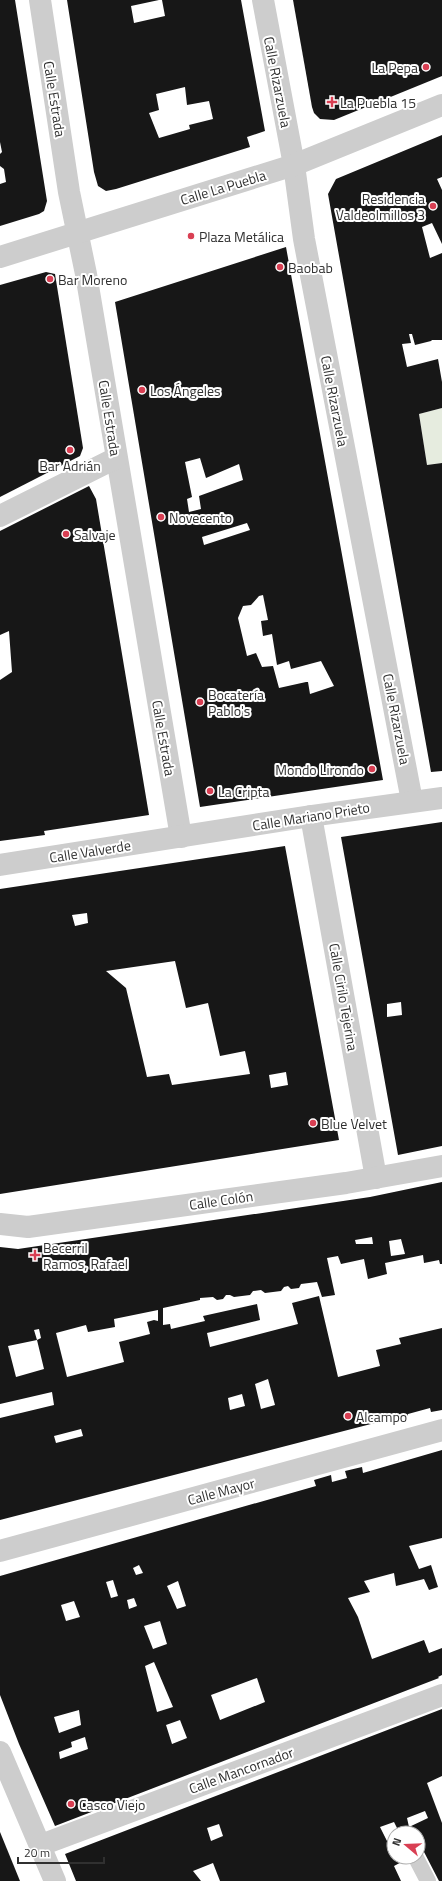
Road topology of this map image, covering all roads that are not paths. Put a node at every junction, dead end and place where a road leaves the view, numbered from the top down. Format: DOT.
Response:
graph roads {
  1 [pos="40,0"];
  2 [pos="263,0"];
  3 [pos="442,105"];
  4 [pos="294,165"];
  5 [pos="77,233"];
  6 [pos="0,256"];
  7 [pos="116,458"];
  8 [pos="0,516"];
  9 [pos="442,798"];
  10 [pos="412,801"];
  11 [pos="311,816"];
  12 [pos="181,837"];
  13 [pos="0,865"];
  14 [pos="442,1166"];
  15 [pos="376,1178"];
  16 [pos="0,1224"];
  17 [pos="442,1430"];
  18 [pos="0,1551"];
  19 [pos="442,1695"];
  20 [pos="0,1752"];
  21 [pos="41,1845"];
  22 [pos="420,1865"];
  23 [pos="55,1881"];
  24 [pos="428,1881"];
  1 -- 5 [label="street, Calle Estrada"];
  2 -- 4 [label="street, Calle Rizarzuela"];
  3 -- 4 [label="street, Calle La Puebla"];
  4 -- 5 [label="street, Calle La Puebla"];
  4 -- 10 [label="street, Calle Rizarzuela"];
  5 -- 6 [label="street, Calle La Puebla"];
  5 -- 7 [label="street, Calle Estrada"];
  7 -- 8 [label="street"];
  7 -- 12 [label="street, Calle Estrada"];
  9 -- 10 [label="street, Calle Mariano Prieto"];
  10 -- 11 [label="street, Calle Mariano Prieto"];
  11 -- 12 [label="street, Calle Mariano Prieto"];
  11 -- 15 [label="street, Calle Cirilo Tejerina"];
  12 -- 13 [label="street, Calle Valverde"];
  14 -- 15 [label="street, Calle Colón"];
  15 -- 16 [label="street, Calle Colón"];
  17 -- 18 [label="street, Calle Mayor"];
  19 -- 21 [label="street, Calle Mancornador"];
  20 -- 21 [label="street"];
  21 -- 23 [label="street"];
  22 -- 24 [label="lane"];
}
